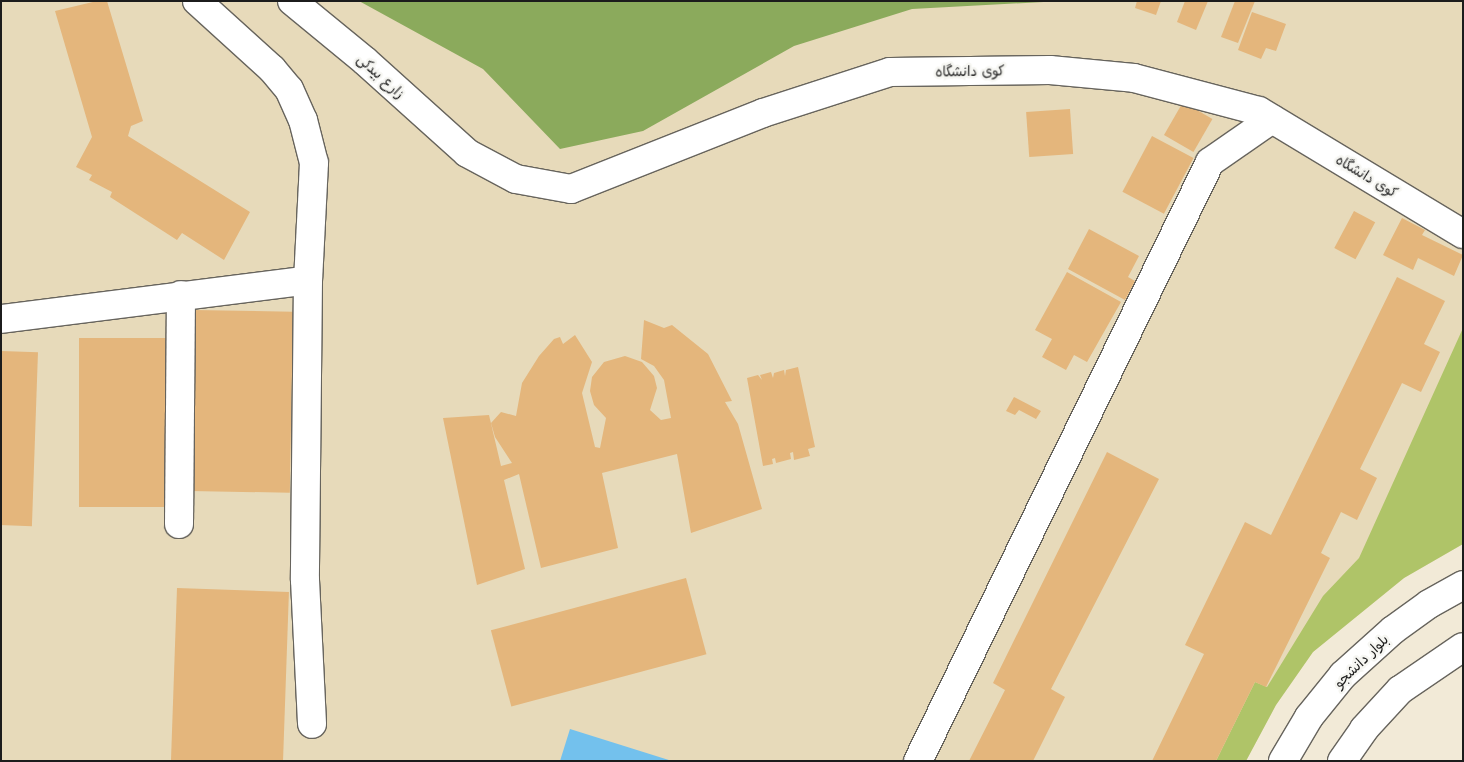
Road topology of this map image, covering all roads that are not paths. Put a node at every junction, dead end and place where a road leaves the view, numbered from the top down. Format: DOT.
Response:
graph roads {
  1 [pos="197,1"];
  2 [pos="292,1"];
  3 [pos="1272,119"];
  4 [pos="467,153"];
  5 [pos="1463,234"];
  6 [pos="308,280"];
  7 [pos="181,295"];
  8 [pos="1,319"];
  9 [pos="179,524"];
  10 [pos="1463,585"];
  11 [pos="1463,647"];
  12 [pos="312,724"];
  13 [pos="918,761"];
  14 [pos="1283,761"];
  15 [pos="1342,761"];
  1 -- 6 [label="main road"];
  2 -- 4 [label="main road, زارع بیدکی"];
  3 -- 4 [label="main road, کوی دانشگاه"];
  3 -- 5 [label="main road, کوی دانشگاه"];
  3 -- 13 [label="main road"];
  6 -- 7 [label="main road"];
  6 -- 12 [label="main road"];
  7 -- 8 [label="main road"];
  7 -- 9 [label="main road"];
  10 -- 14 [label="main road, بلوار دانشجو"];
  11 -- 15 [label="main road"];
}
